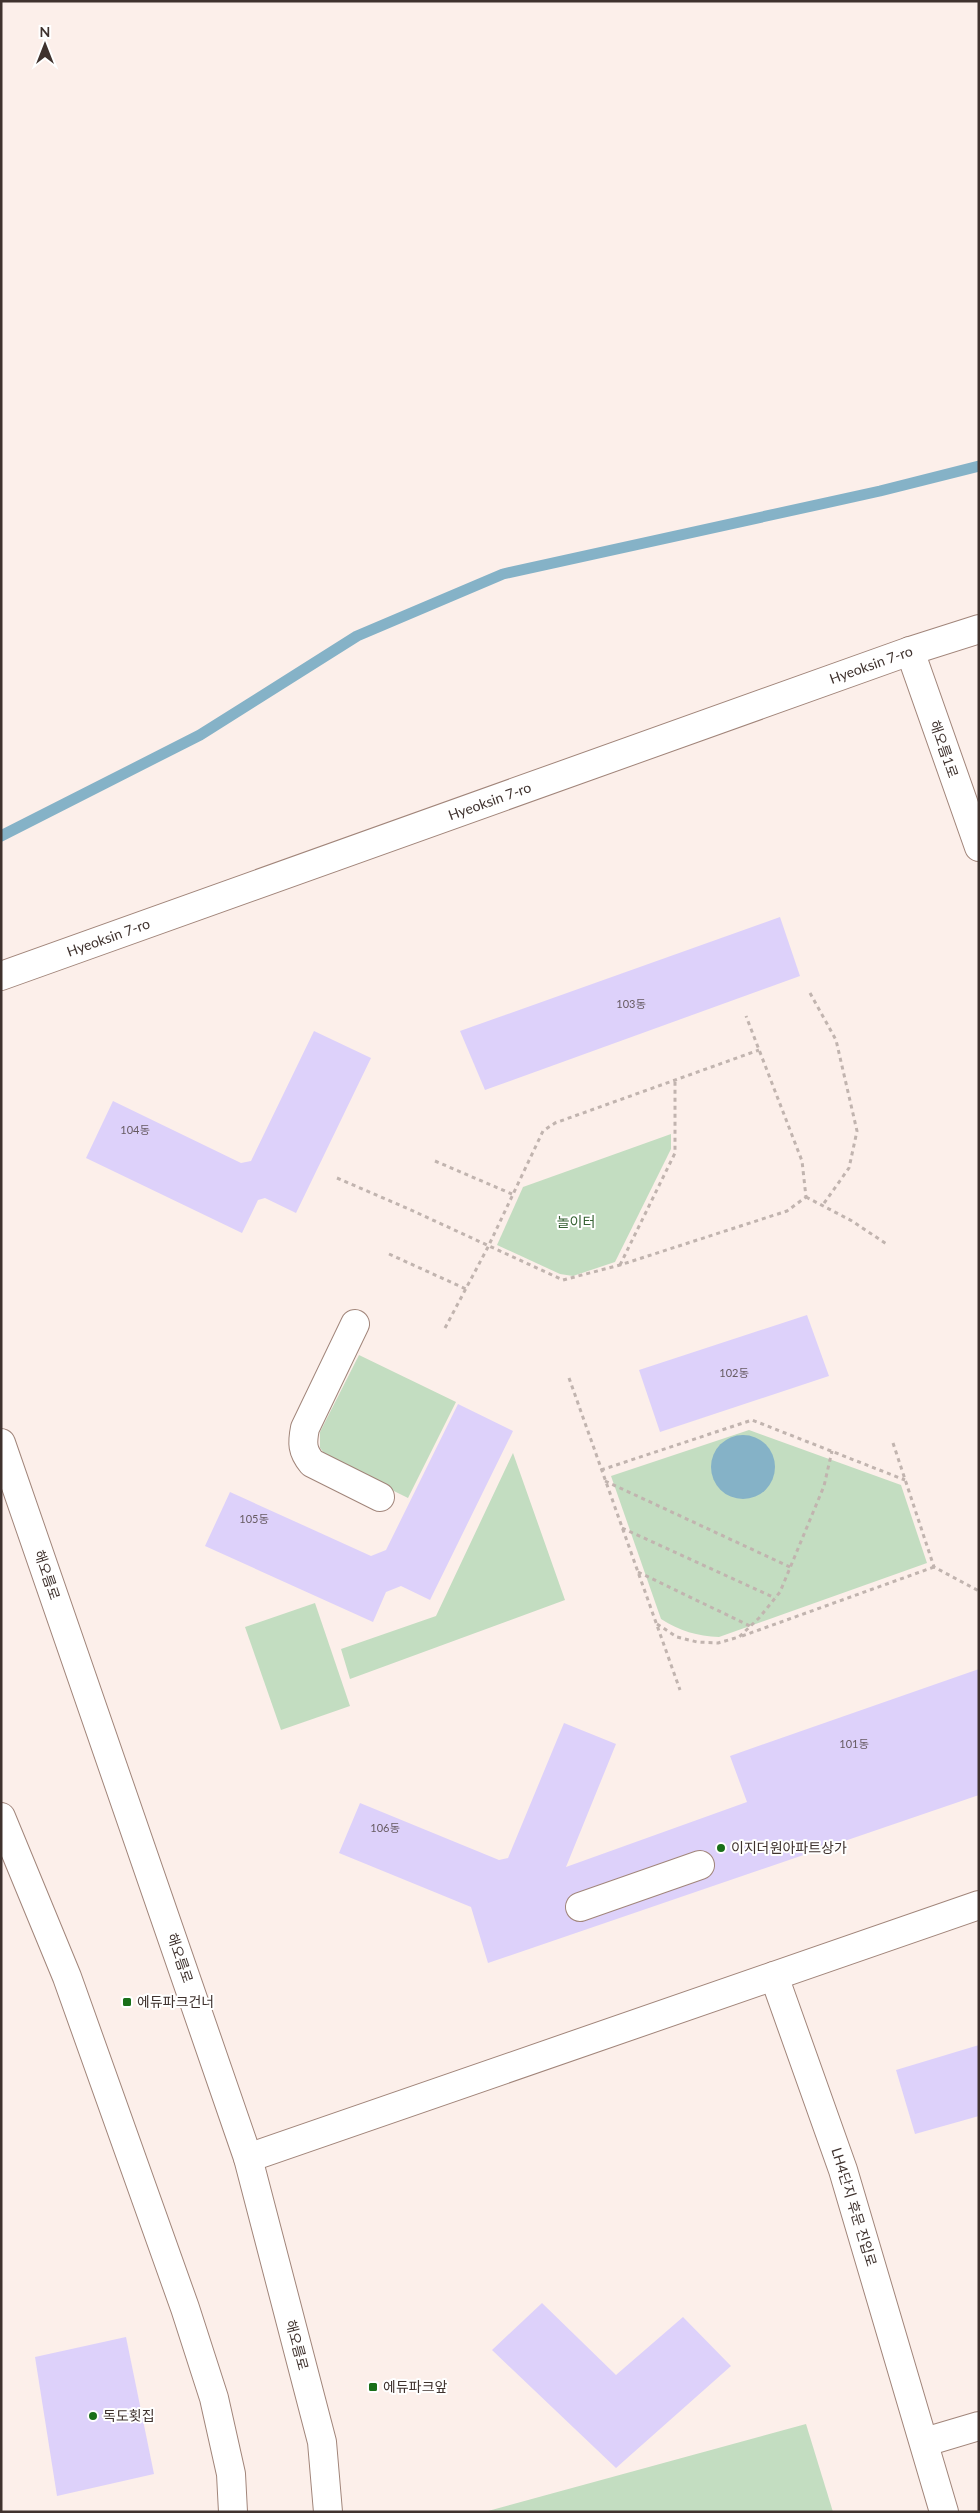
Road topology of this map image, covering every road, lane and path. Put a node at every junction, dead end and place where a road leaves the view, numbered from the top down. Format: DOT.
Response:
graph roads {
  1 [pos="979,629"];
  2 [pos="910,651"];
  3 [pos="979,847"];
  4 [pos="1,976"];
  5 [pos="810,993"];
  6 [pos="746,1016"];
  7 [pos="759,1050"];
  8 [pos="675,1080"];
  9 [pos="436,1161"];
  10 [pos="337,1178"];
  11 [pos="512,1194"];
  12 [pos="806,1197"];
  13 [pos="822,1206"];
  14 [pos="888,1245"];
  15 [pos="488,1247"];
  16 [pos="389,1254"];
  17 [pos="620,1265"];
  18 [pos="466,1289"];
  19 [pos="355,1324"];
  20 [pos="445,1328"];
  21 [pos="569,1378"];
  22 [pos="1,1443"];
  23 [pos="893,1443"];
  24 [pos="832,1451"];
  25 [pos="602,1470"];
  26 [pos="905,1480"];
  27 [pos="606,1481"];
  28 [pos="380,1497"];
  29 [pos="622,1528"];
  30 [pos="790,1567"];
  31 [pos="934,1568"];
  32 [pos="638,1572"];
  33 [pos="979,1590"];
  34 [pos="775,1598"];
  35 [pos="656,1624"];
  36 [pos="750,1626"];
  37 [pos="739,1636"];
  38 [pos="680,1690"];
  39 [pos="1,1817"];
  40 [pos="700,1865"];
  41 [pos="979,1905"];
  42 [pos="580,1907"];
  43 [pos="774,1976"];
  44 [pos="248,2158"];
  45 [pos="979,2426"];
  46 [pos="925,2442"];
  47 [pos="233,2512"];
  48 [pos="328,2512"];
  49 [pos="944,2512"];
  1 -- 2 [label="street, Hyeoksin 7-ro"];
  2 -- 3 [label="street, 해오름1로"];
  2 -- 4 [label="street, Hyeoksin 7-ro"];
  5 -- 13 [label="path"];
  6 -- 7 [label="path"];
  7 -- 8 [label="path"];
  7 -- 12 [label="path"];
  8 -- 11 [label="path"];
  8 -- 17 [label="path"];
  9 -- 11 [label="path"];
  10 -- 15 [label="path"];
  11 -- 15 [label="path"];
  12 -- 13 [label="path"];
  12 -- 17 [label="path"];
  13 -- 14 [label="path"];
  15 -- 17 [label="path"];
  15 -- 18 [label="path"];
  16 -- 18 [label="path"];
  18 -- 20 [label="path"];
  19 -- 28 [label="street"];
  21 -- 25 [label="path"];
  22 -- 44 [label="street, 해오름로"];
  23 -- 26 [label="path"];
  24 -- 25 [label="path"];
  24 -- 26 [label="path"];
  24 -- 30 [label="path"];
  25 -- 27 [label="path"];
  26 -- 31 [label="path"];
  27 -- 29 [label="path"];
  27 -- 30 [label="path"];
  29 -- 32 [label="path"];
  29 -- 34 [label="path"];
  30 -- 34 [label="path"];
  31 -- 33 [label="path"];
  31 -- 37 [label="path"];
  32 -- 35 [label="path"];
  32 -- 36 [label="path"];
  34 -- 36 [label="path"];
  35 -- 37 [label="path"];
  35 -- 38 [label="path"];
  36 -- 37 [label="path"];
  39 -- 47 [label="street"];
  40 -- 42 [label="street"];
  41 -- 43 [label="street"];
  43 -- 44 [label="street"];
  43 -- 46 [label="street, LH4단지 후문 진입로"];
  44 -- 48 [label="street, 해오름로"];
  45 -- 46 [label="street"];
  46 -- 49 [label="street, LH4단지 후문 진입로"];
}
